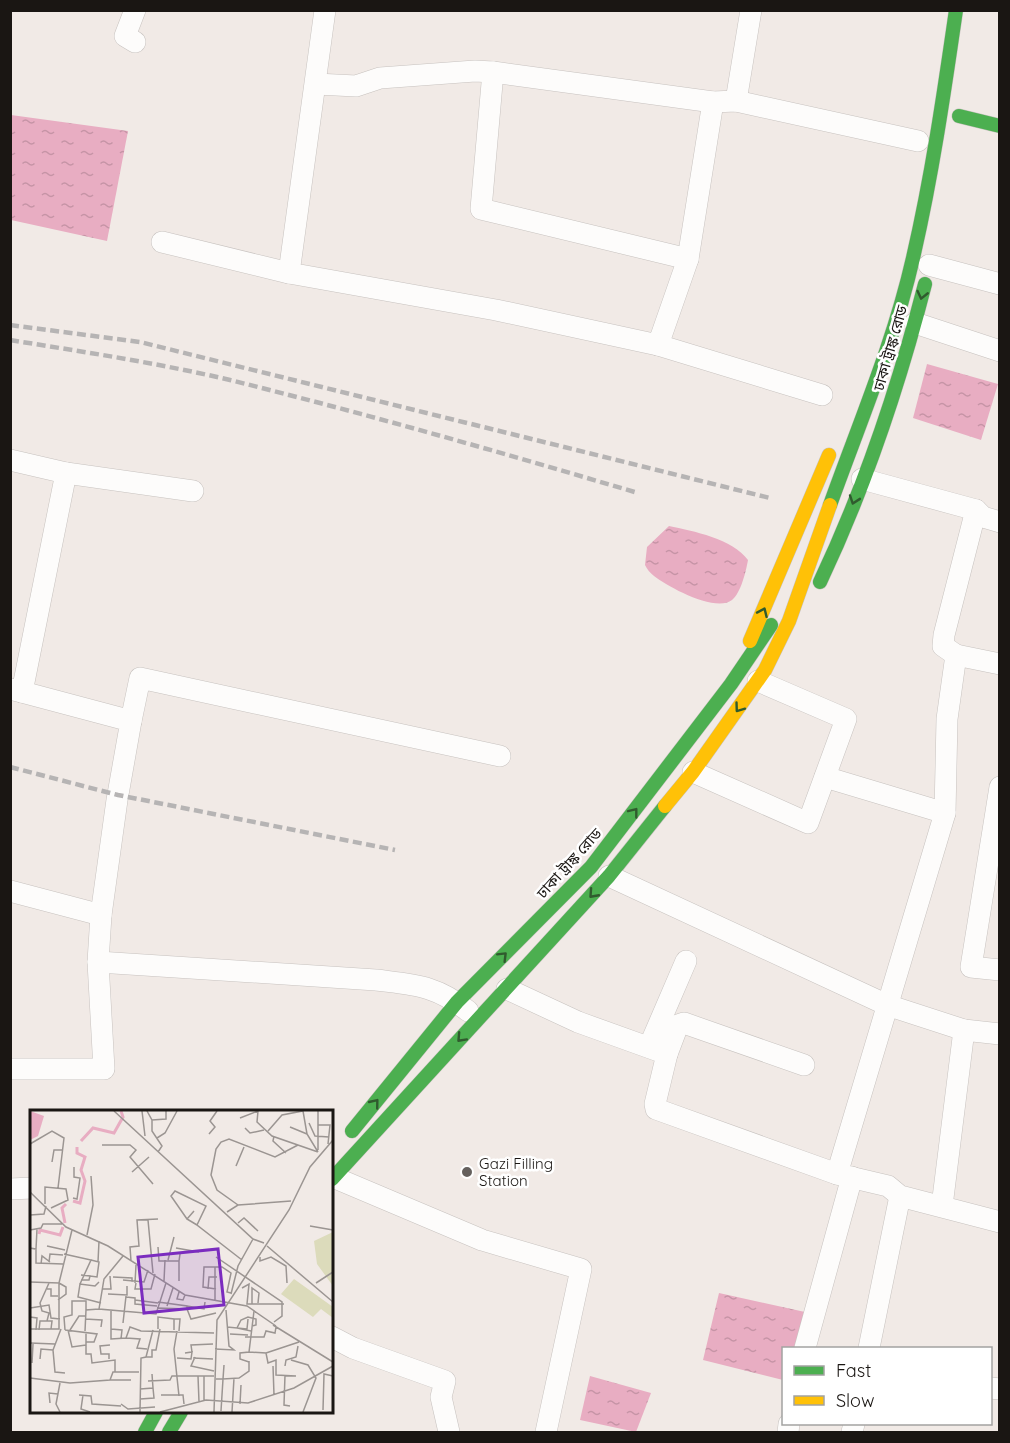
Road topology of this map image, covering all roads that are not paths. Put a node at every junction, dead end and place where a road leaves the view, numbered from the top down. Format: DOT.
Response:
graph roads {
  1 [pos="135,10"];
  2 [pos="325,10"];
  3 [pos="751,10"];
  4 [pos="956,10"];
  5 [pos="135,42"];
  6 [pos="494,72"];
  7 [pos="316,84"];
  8 [pos="736,100"];
  9 [pos="713,102"];
  10 [pos="999,126"];
  11 [pos="957,134"];
  12 [pos="918,140"];
  13 [pos="162,242"];
  14 [pos="688,259"];
  15 [pos="930,260"];
  16 [pos="289,273"];
  17 [pos="999,284"];
  18 [pos="915,323"];
  19 [pos="658,345"];
  20 [pos="999,351"];
  21 [pos="822,395"];
  22 [pos="834,443"];
  23 [pos="10,460"];
  24 [pos="66,473"];
  25 [pos="862,479"];
  26 [pos="193,490"];
  27 [pos="976,510"];
  28 [pos="999,522"];
  29 [pos="802,581"];
  30 [pos="956,655"];
  31 [pos="999,664"];
  32 [pos="761,675"];
  33 [pos="731,684"];
  34 [pos="16,690"];
  35 [pos="131,721"];
  36 [pos="500,756"];
  37 [pos="693,772"];
  38 [pos="825,777"];
  39 [pos="999,787"];
  40 [pos="945,813"];
  41 [pos="609,876"];
  42 [pos="10,891"];
  43 [pos="101,915"];
  44 [pos="686,961"];
  45 [pos="98,962"];
  46 [pos="999,970"];
  47 [pos="507,989"];
  48 [pos="457,1002"];
  49 [pos="888,1005"];
  50 [pos="479,1020"];
  51 [pos="964,1030"];
  52 [pos="999,1034"];
  53 [pos="658,1050"];
  54 [pos="804,1065"];
  55 [pos="10,1069"];
  56 [pos="344,1141"];
  57 [pos="844,1176"];
  58 [pos="333,1177"];
  59 [pos="333,1178"];
  60 [pos="30,1188"];
  61 [pos="10,1189"];
  62 [pos="900,1196"];
  63 [pos="942,1206"];
  64 [pos="999,1222"];
  65 [pos="333,1338"];
  66 [pos="805,1347"];
  67 [pos="869,1347"];
  68 [pos="155,1413"];
  69 [pos="180,1413"];
  70 [pos="145,1432"];
  71 [pos="169,1432"];
  72 [pos="449,1432"];
  73 [pos="546,1432"];
  1 -- 5 [label="street"];
  2 -- 7 [label="street"];
  3 -- 8 [label="street"];
  4 -- 29 [label="main road, ঢাকা ট্রাঙ্ক রোড"];
  6 -- 7 [label="street"];
  6 -- 9 [label="street"];
  6 -- 14 [label="street"];
  7 -- 16 [label="street"];
  8 -- 9 [label="street"];
  8 -- 12 [label="street"];
  9 -- 14 [label="street"];
  10 -- 11 [label="main road"];
  13 -- 16 [label="street"];
  14 -- 19 [label="street"];
  15 -- 17 [label="street"];
  15 -- 18 [label="main road, ঢাকা ট্রাঙ্ক রোড, one-way"];
  16 -- 19 [label="street"];
  18 -- 20 [label="street"];
  18 -- 25 [label="main road, ঢাকা ট্রাঙ্ক রোড"];
  19 -- 21 [label="street"];
  33 -- 22 [label="main road, one-way"];
  23 -- 24 [label="street"];
  24 -- 26 [label="street"];
  24 -- 34 [label="street"];
  25 -- 27 [label="street"];
  25 -- 32 [label="main road, ঢাকা ট্রাঙ্ক রোড, one-way"];
  27 -- 28 [label="street"];
  27 -- 30 [label="street"];
  29 -- 32 [label="main road, ঢাকা ট্রাঙ্ক রোড"];
  29 -- 33 [label="main road, ঢাকা ট্রাঙ্ক রোড"];
  30 -- 31 [label="street"];
  30 -- 40 [label="street"];
  32 -- 37 [label="main road, ঢাকা ট্রাঙ্ক রোড, one-way"];
  32 -- 38 [label="street"];
  48 -- 33 [label="main road, ঢাকা ট্রাঙ্ক রোড, one-way"];
  34 -- 35 [label="street"];
  35 -- 36 [label="street"];
  35 -- 43 [label="street"];
  37 -- 38 [label="street"];
  37 -- 41 [label="main road, ঢাকা ট্রাঙ্ক রোড"];
  38 -- 40 [label="street"];
  39 -- 46 [label="street"];
  40 -- 49 [label="street"];
  41 -- 47 [label="main road, ঢাকা ট্রাঙ্ক রোড, one-way"];
  41 -- 49 [label="street"];
  42 -- 43 [label="street"];
  43 -- 45 [label="street"];
  44 -- 53 [label="street"];
  45 -- 48 [label="street"];
  45 -- 55 [label="street"];
  47 -- 50 [label="main road, ঢাকা ট্রাঙ্ক রোড"];
  47 -- 53 [label="street"];
  48 -- 50 [label="street"];
  56 -- 48 [label="main road, ঢাকা ট্রাঙ্ক রোড, one-way"];
  49 -- 51 [label="street"];
  49 -- 57 [label="street"];
  50 -- 58 [label="main road, ঢাকা ট্রাঙ্ক রোড, one-way"];
  51 -- 52 [label="street"];
  51 -- 63 [label="street"];
  53 -- 54 [label="street"];
  53 -- 57 [label="street"];
  57 -- 62 [label="street"];
  57 -- 66 [label="street"];
  59 -- 73 [label="street"];
  60 -- 61 [label="street"];
  62 -- 63 [label="street"];
  62 -- 67 [label="street"];
  63 -- 64 [label="street"];
  65 -- 72 [label="street"];
  68 -- 70 [label="main road"];
  69 -- 71 [label="main road"];
}
